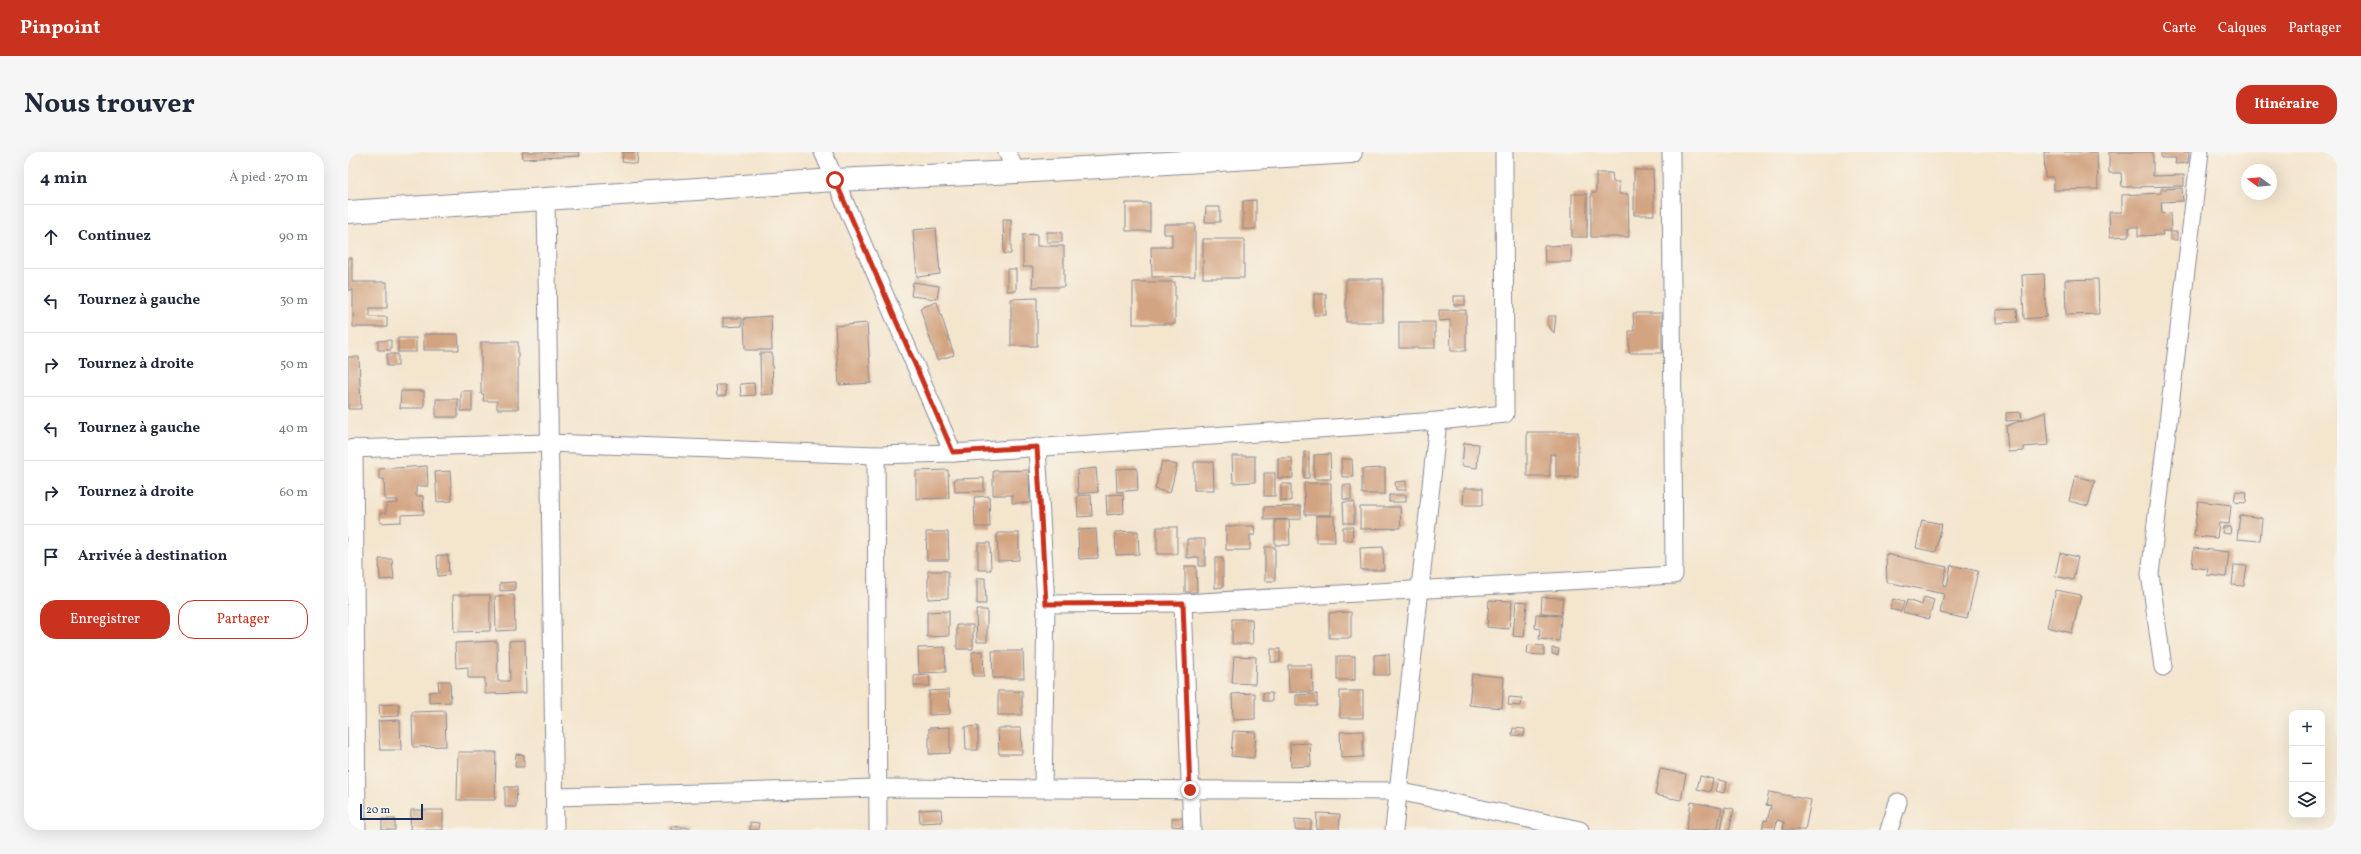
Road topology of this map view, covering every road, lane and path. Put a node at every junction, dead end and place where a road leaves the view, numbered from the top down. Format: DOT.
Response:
graph roads {
  1 [pos="823,152"];
  2 [pos="1007,152"];
  3 [pos="1351,152"];
  4 [pos="1504,152"];
  5 [pos="1671,152"];
  6 [pos="2200,152"];
  7 [pos="1155,158"];
  8 [pos="1016,172"];
  9 [pos="835,180"];
  10 [pos="546,200"];
  11 [pos="348,212"];
  12 [pos="1438,421"];
  13 [pos="548,443"];
  14 [pos="1037,447"];
  15 [pos="351,448"];
  16 [pos="953,452"];
  17 [pos="876,455"];
  18 [pos="1419,589"];
  19 [pos="1183,603"];
  20 [pos="1046,604"];
  21 [pos="2163,667"];
  22 [pos="878,788"];
  23 [pos="1043,789"];
  24 [pos="1190,790"];
  25 [pos="1398,791"];
  26 [pos="555,797"];
  27 [pos="1898,802"];
  28 [pos="357,830"];
  29 [pos="555,830"];
  30 [pos="878,830"];
  31 [pos="1192,830"];
  32 [pos="1394,830"];
  33 [pos="1580,830"];
  34 [pos="1889,830"];
  1 -- 9 [label="street"];
  2 -- 8 [label="street"];
  3 -- 7 [label="street"];
  4 -- 12 [label="street"];
  5 -- 18 [label="street"];
  6 -- 21 [label="street"];
  7 -- 8 [label="street"];
  8 -- 9 [label="street"];
  9 -- 10 [label="street"];
  9 -- 16 [label="street"];
  10 -- 11 [label="street"];
  10 -- 13 [label="street"];
  12 -- 14 [label="street"];
  12 -- 18 [label="street"];
  13 -- 15 [label="street"];
  13 -- 17 [label="street"];
  13 -- 26 [label="street"];
  14 -- 16 [label="street"];
  14 -- 20 [label="street"];
  15 -- 28 [label="street"];
  16 -- 17 [label="street"];
  17 -- 22 [label="street"];
  18 -- 19 [label="street"];
  18 -- 25 [label="street"];
  19 -- 20 [label="street"];
  19 -- 24 [label="street"];
  20 -- 23 [label="street"];
  22 -- 23 [label="street"];
  22 -- 26 [label="street"];
  22 -- 30 [label="street"];
  23 -- 24 [label="street"];
  24 -- 25 [label="street"];
  24 -- 31 [label="street"];
  25 -- 32 [label="street"];
  25 -- 33 [label="street"];
  26 -- 29 [label="street"];
  27 -- 34 [label="street"];
}
